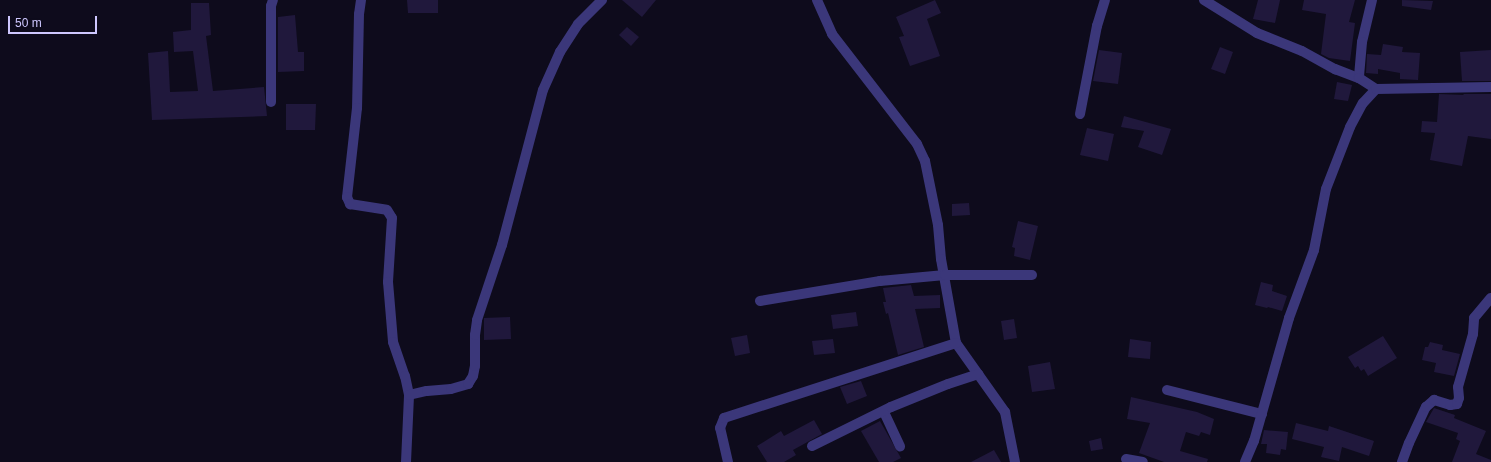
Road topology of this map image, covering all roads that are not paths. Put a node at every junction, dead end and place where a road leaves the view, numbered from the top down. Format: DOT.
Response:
graph roads {
  1 [pos="273,0"];
  2 [pos="361,0"];
  3 [pos="602,0"];
  4 [pos="817,0"];
  5 [pos="1105,0"];
  6 [pos="1204,0"];
  7 [pos="1372,0"];
  8 [pos="1359,78"];
  9 [pos="1491,88"];
  10 [pos="1376,89"];
  11 [pos="271,102"];
  12 [pos="1080,114"];
  13 [pos="945,275"];
  14 [pos="1032,275"];
  15 [pos="1491,298"];
  16 [pos="760,301"];
  17 [pos="956,343"];
  18 [pos="978,374"];
  19 [pos="1167,390"];
  20 [pos="409,395"];
  21 [pos="884,412"];
  22 [pos="1262,414"];
  23 [pos="812,446"];
  24 [pos="900,446"];
  25 [pos="1126,459"];
  26 [pos="406,462"];
  27 [pos="728,462"];
  28 [pos="1015,462"];
  29 [pos="1143,462"];
  30 [pos="1245,462"];
  31 [pos="1402,462"];
  1 -- 11 [label="street"];
  2 -- 20 [label="street"];
  3 -- 20 [label="street"];
  4 -- 13 [label="street"];
  5 -- 12 [label="street"];
  6 -- 8 [label="street"];
  7 -- 8 [label="street"];
  8 -- 10 [label="street"];
  9 -- 10 [label="street"];
  10 -- 22 [label="street"];
  13 -- 14 [label="street"];
  13 -- 16 [label="street"];
  13 -- 17 [label="street"];
  15 -- 31 [label="street"];
  17 -- 18 [label="street"];
  17 -- 27 [label="street"];
  18 -- 21 [label="street"];
  18 -- 28 [label="street"];
  19 -- 22 [label="street"];
  20 -- 26 [label="street"];
  21 -- 23 [label="street"];
  21 -- 24 [label="street"];
  22 -- 30 [label="street"];
  25 -- 29 [label="street"];
}
